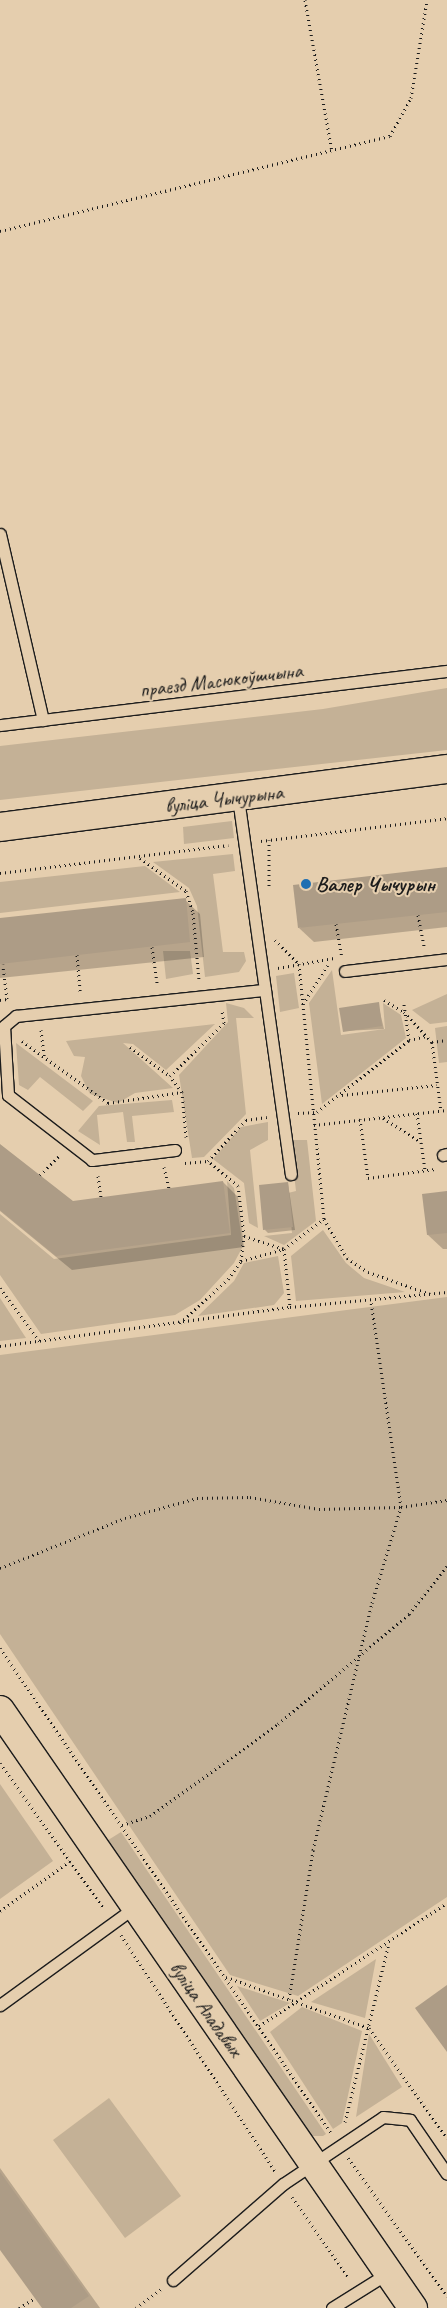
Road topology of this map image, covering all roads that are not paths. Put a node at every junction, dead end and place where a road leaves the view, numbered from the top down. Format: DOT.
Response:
graph roads {
  1 [pos="0,534"];
  2 [pos="447,671"];
  3 [pos="43,720"];
  4 [pos="0,725"];
  5 [pos="447,770"];
  6 [pos="238,798"];
  7 [pos="0,827"];
  8 [pos="447,959"];
  9 [pos="345,971"];
  10 [pos="265,990"];
  11 [pos="175,1150"];
  12 [pos="291,1174"];
  13 [pos="0,1710"];
  14 [pos="135,1907"];
  15 [pos="0,2005"];
  16 [pos="313,2163"];
  17 [pos="447,2174"];
  18 [pos="388,2273"];
  19 [pos="173,2280"];
  20 [pos="332,2308"];
  21 [pos="413,2308"];
  1 -- 3 [label="lane"];
  2 -- 3 [label="lane, праезд Масюкоўшчына"];
  3 -- 4 [label="lane, праезд Масюкоўшчына"];
  5 -- 6 [label="street, вуліца Чычурына"];
  6 -- 7 [label="street, вуліца Чычурына"];
  6 -- 10 [label="lane"];
  8 -- 9 [label="lane"];
  10 -- 11 [label="lane"];
  10 -- 12 [label="lane"];
  13 -- 14 [label="street, вуліца Аладавых"];
  14 -- 15 [label="lane"];
  14 -- 16 [label="street, вуліца Аладавых"];
  16 -- 17 [label="lane"];
  16 -- 18 [label="street, вуліца Аладавых"];
  16 -- 19 [label="lane"];
  18 -- 20 [label="lane"];
  18 -- 21 [label="street, вуліца Аладавых"];
}
